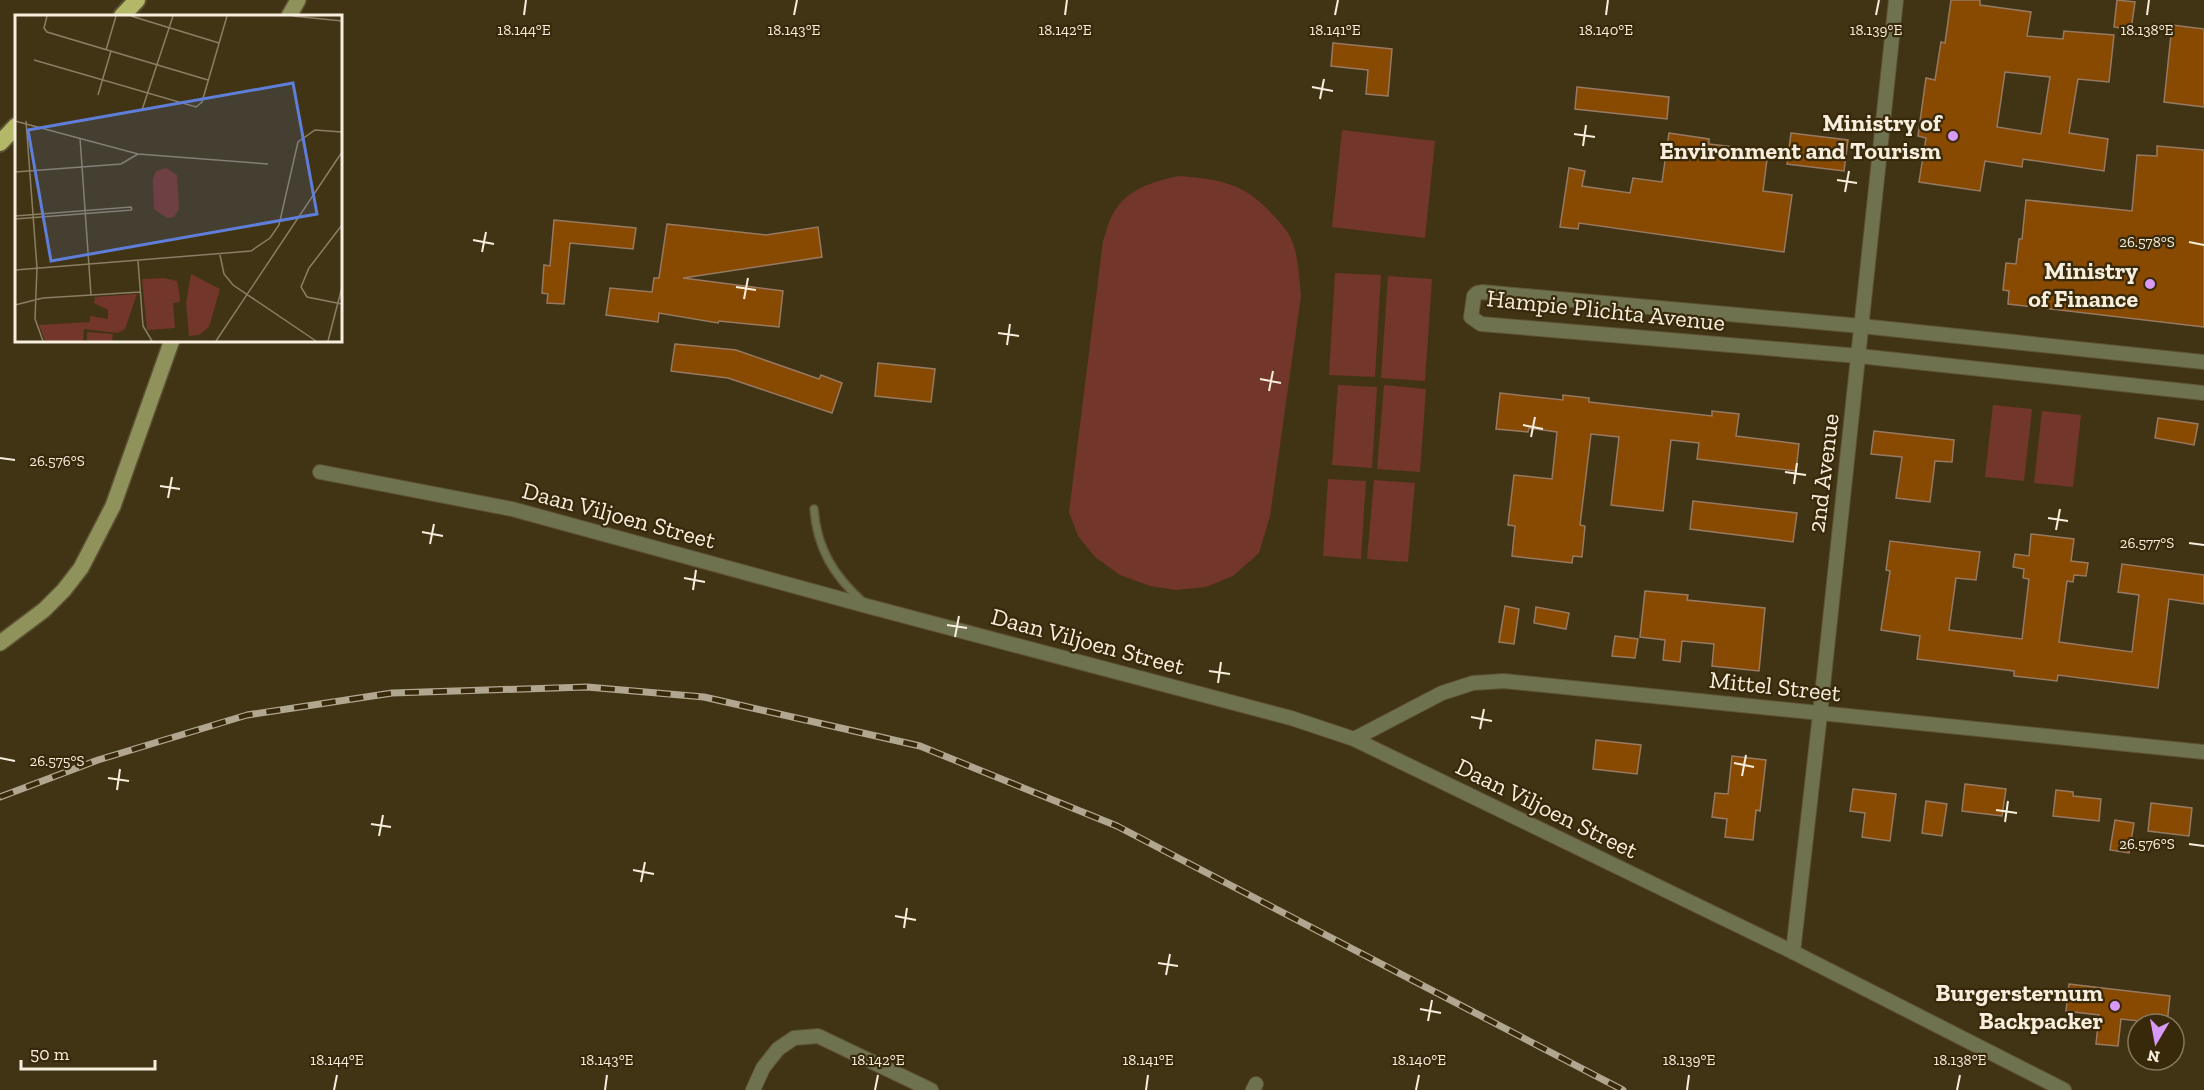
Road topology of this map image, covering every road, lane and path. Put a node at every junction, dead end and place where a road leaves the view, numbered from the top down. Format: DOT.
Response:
graph roads {
  1 [pos="138,0"];
  2 [pos="298,0"];
  3 [pos="1896,0"];
  4 [pos="123,15"];
  5 [pos="289,15"];
  6 [pos="15,127"];
  7 [pos="0,143"];
  8 [pos="1861,326"];
  9 [pos="171,342"];
  10 [pos="1859,356"];
  11 [pos="2204,362"];
  12 [pos="2204,393"];
  13 [pos="320,472"];
  14 [pos="814,509"];
  15 [pos="867,606"];
  16 [pos="0,643"];
  17 [pos="1820,714"];
  18 [pos="1354,739"];
  19 [pos="2204,752"];
  20 [pos="1792,952"];
  21 [pos="753,1090"];
  22 [pos="931,1090"];
  23 [pos="2064,1090"];
  1 -- 4 [label="highway"];
  2 -- 5 [label="main road"];
  3 -- 8 [label="street, 2nd Avenue"];
  6 -- 7 [label="highway"];
  8 -- 10 [label="street, 2nd Avenue"];
  8 -- 10 [label="street, Hampie Plichta Avenue"];
  8 -- 11 [label="street, Hampie Plichta Avenue"];
  9 -- 16 [label="main road"];
  10 -- 12 [label="street, Hampie Plichta Avenue"];
  10 -- 17 [label="street, 2nd Avenue"];
  13 -- 15 [label="street, Daan Viljoen Street"];
  14 -- 15 [label="lane"];
  15 -- 18 [label="street, Daan Viljoen Street"];
  17 -- 18 [label="street, Mittel Street"];
  17 -- 19 [label="street, Mittel Street"];
  17 -- 20 [label="street, 2nd Avenue"];
  18 -- 20 [label="street, Daan Viljoen Street"];
  20 -- 23 [label="street, Daan Viljoen Street"];
  21 -- 22 [label="street"];
}
